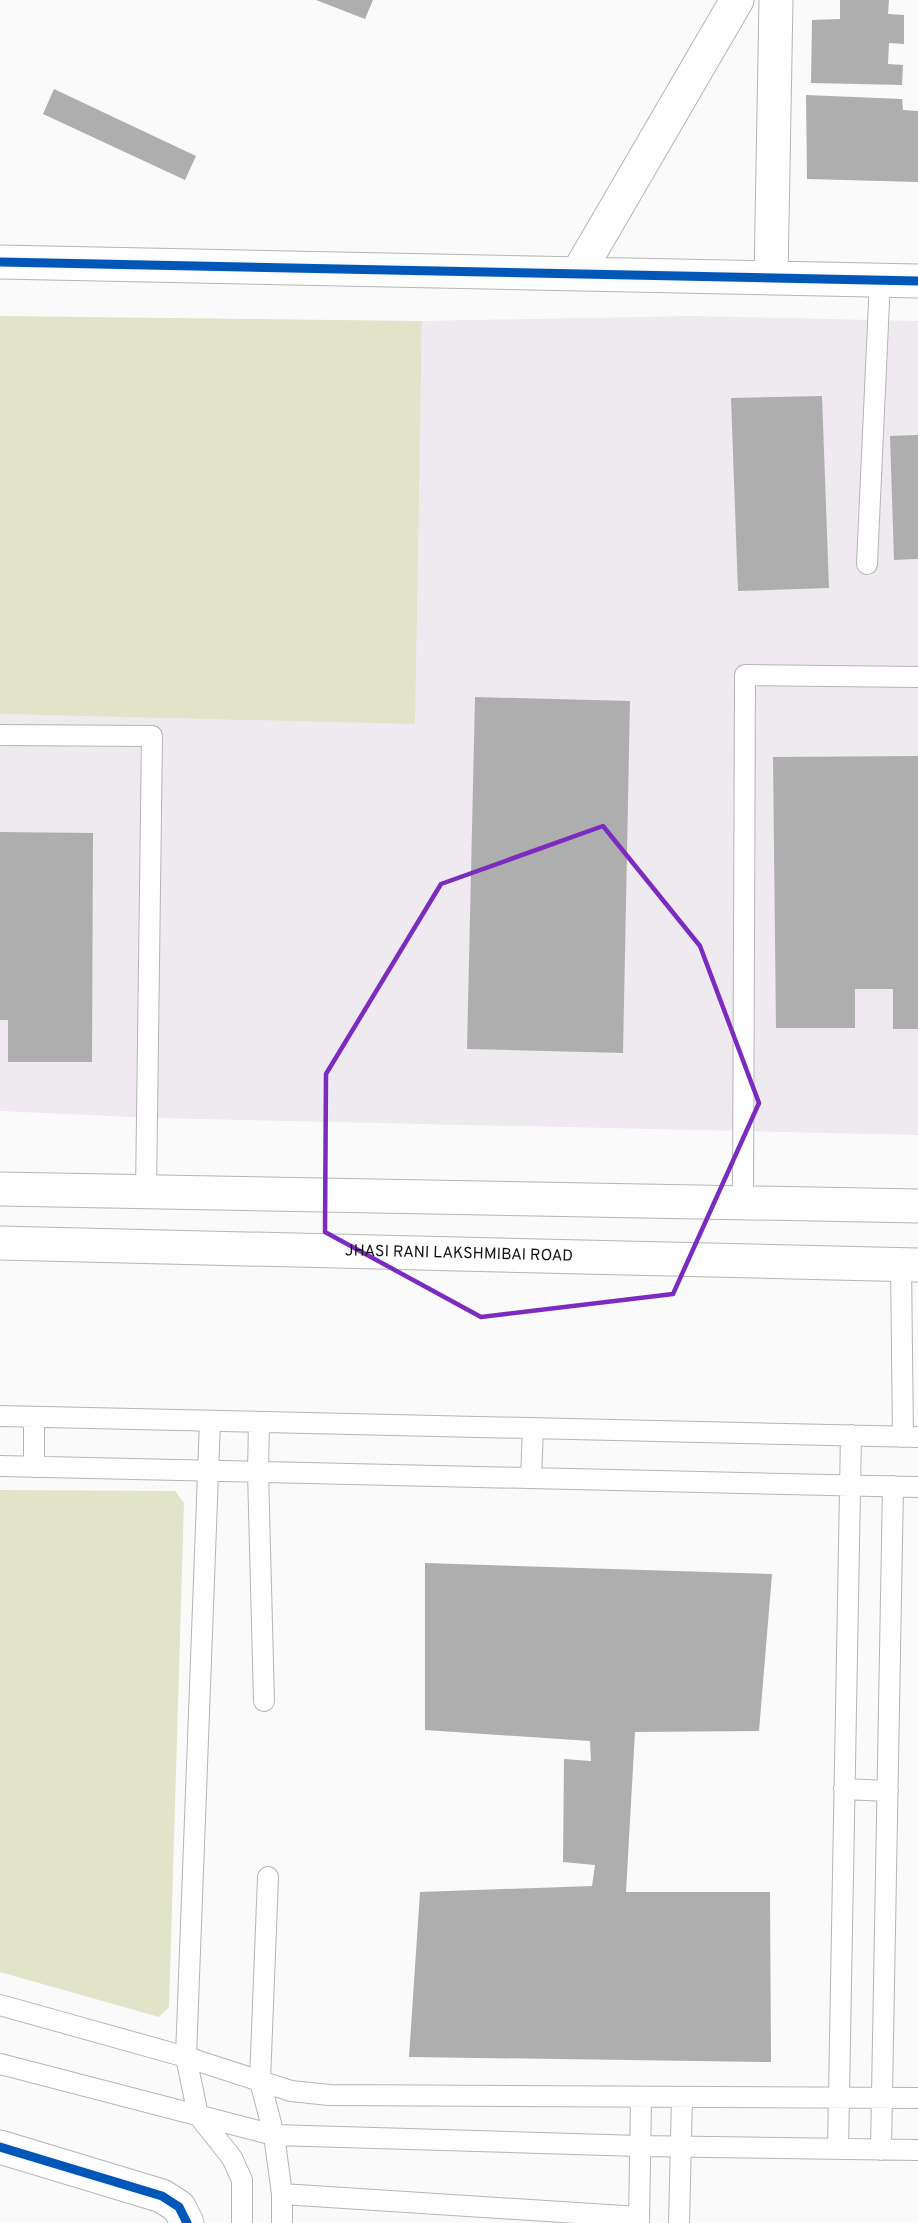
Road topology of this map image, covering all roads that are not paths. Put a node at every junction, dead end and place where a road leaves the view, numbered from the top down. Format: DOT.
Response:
graph roads {
  1 [pos="737,0"];
  2 [pos="776,0"];
  3 [pos="0,262"];
  4 [pos="578,273"];
  5 [pos="771,278"];
  6 [pos="880,280"];
  7 [pos="918,280"];
  8 [pos="867,564"];
  9 [pos="918,677"];
  10 [pos="0,735"];
  11 [pos="0,1189"];
  12 [pos="146,1192"];
  13 [pos="743,1203"];
  14 [pos="918,1206"];
  15 [pos="0,1243"];
  16 [pos="910,1265"];
  17 [pos="0,1416"];
  18 [pos="34,1417"];
  19 [pos="210,1421"];
  20 [pos="259,1422"];
  21 [pos="533,1428"];
  22 [pos="851,1435"];
  23 [pos="910,1437"];
  24 [pos="0,1466"];
  25 [pos="34,1467"];
  26 [pos="210,1471"];
  27 [pos="258,1472"];
  28 [pos="531,1478"];
  29 [pos="850,1485"];
  30 [pos="893,1486"];
  31 [pos="918,1487"];
  32 [pos="264,1701"];
  33 [pos="844,1790"];
  34 [pos="888,1791"];
  35 [pos="268,1876"];
  36 [pos="0,2005"];
  37 [pos="186,2057"];
  38 [pos="0,2064"];
  39 [pos="260,2081"];
  40 [pos="641,2098"];
  41 [pos="682,2098"];
  42 [pos="838,2098"];
  43 [pos="882,2098"];
  44 [pos="918,2098"];
  45 [pos="198,2115"];
  46 [pos="274,2135"];
  47 [pos="639,2146"];
  48 [pos="0,2147"];
  49 [pos="681,2147"];
  50 [pos="838,2149"];
  51 [pos="881,2150"];
  52 [pos="918,2150"];
  53 [pos="282,2194"];
  54 [pos="639,2220"];
  55 [pos="187,2223"];
  56 [pos="242,2223"];
  57 [pos="282,2223"];
  58 [pos="679,2223"];
  1 -- 4 [label="main road"];
  2 -- 5 [label="main road"];
  3 -- 4 [label="main road"];
  4 -- 5 [label="main road"];
  5 -- 6 [label="main road"];
  6 -- 7 [label="main road"];
  6 -- 8 [label="lane"];
  9 -- 13 [label="lane"];
  10 -- 12 [label="lane"];
  11 -- 12 [label="main road"];
  12 -- 13 [label="main road"];
  13 -- 14 [label="main road"];
  15 -- 16 [label="main road, JHASI RANI LAKSHMIBAI ROAD"];
  16 -- 23 [label="lane"];
  17 -- 18 [label="lane"];
  18 -- 19 [label="lane"];
  18 -- 25 [label="lane"];
  19 -- 20 [label="lane"];
  19 -- 26 [label="lane"];
  20 -- 21 [label="lane"];
  20 -- 27 [label="lane"];
  21 -- 22 [label="lane"];
  21 -- 28 [label="lane"];
  22 -- 23 [label="lane"];
  22 -- 29 [label="lane"];
  24 -- 25 [label="lane"];
  25 -- 26 [label="lane"];
  26 -- 27 [label="lane"];
  26 -- 37 [label="lane"];
  27 -- 28 [label="lane"];
  27 -- 32 [label="lane"];
  28 -- 29 [label="lane"];
  29 -- 30 [label="lane"];
  29 -- 33 [label="lane"];
  30 -- 31 [label="lane"];
  30 -- 34 [label="lane"];
  33 -- 34 [label="lane"];
  33 -- 42 [label="lane"];
  34 -- 43 [label="lane"];
  35 -- 39 [label="lane"];
  36 -- 37 [label="lane"];
  37 -- 39 [label="lane"];
  37 -- 45 [label="lane"];
  38 -- 45 [label="lane"];
  39 -- 40 [label="lane"];
  39 -- 46 [label="lane"];
  40 -- 41 [label="lane"];
  40 -- 47 [label="lane"];
  41 -- 42 [label="lane"];
  41 -- 49 [label="lane"];
  42 -- 43 [label="lane"];
  42 -- 50 [label="lane"];
  43 -- 44 [label="lane"];
  43 -- 51 [label="lane"];
  45 -- 46 [label="lane"];
  45 -- 56 [label="lane"];
  46 -- 47 [label="lane"];
  46 -- 53 [label="lane"];
  47 -- 49 [label="lane"];
  47 -- 54 [label="lane"];
  48 -- 55 [label="main road"];
  49 -- 50 [label="lane"];
  49 -- 58 [label="lane"];
  50 -- 51 [label="lane"];
  51 -- 52 [label="lane"];
  53 -- 54 [label="lane"];
  53 -- 57 [label="lane"];
}
